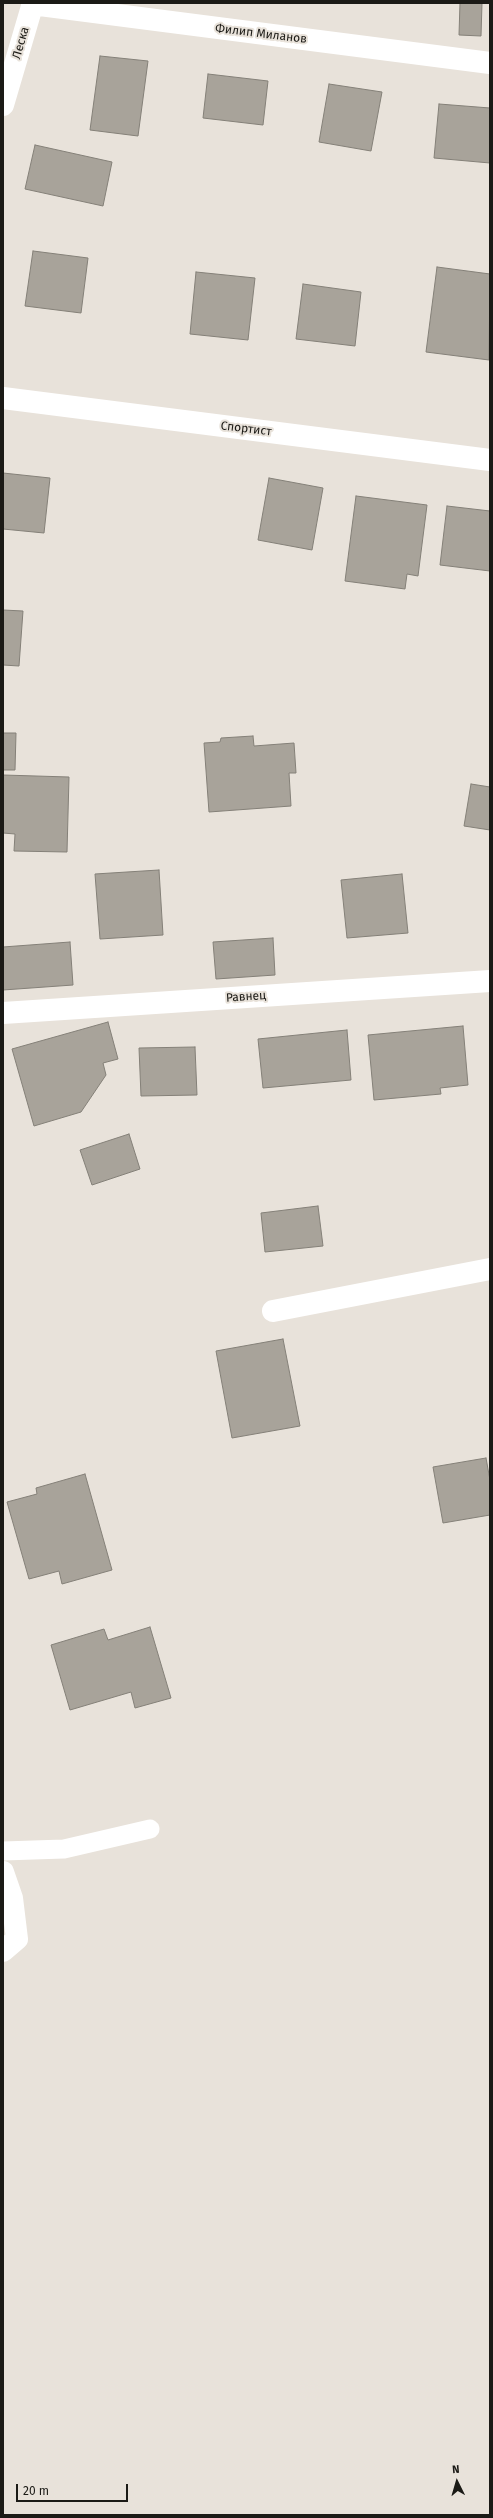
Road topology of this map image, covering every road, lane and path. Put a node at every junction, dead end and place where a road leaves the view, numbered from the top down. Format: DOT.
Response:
graph roads {
  1 [pos="32,4"];
  2 [pos="490,63"];
  3 [pos="3,105"];
  4 [pos="3,398"];
  5 [pos="490,460"];
  6 [pos="490,981"];
  7 [pos="3,1013"];
  8 [pos="490,1269"];
  9 [pos="273,1311"];
  10 [pos="150,1829"];
  11 [pos="3,1851"];
  12 [pos="3,1872"];
  13 [pos="3,1951"];
  1 -- 2 [label="street, Филип Миланов"];
  1 -- 3 [label="street, Леска"];
  4 -- 5 [label="street, Спортист"];
  6 -- 7 [label="street, Равнец"];
  8 -- 9 [label="street"];
  10 -- 11 [label="lane"];
  12 -- 13 [label="street"];
}
